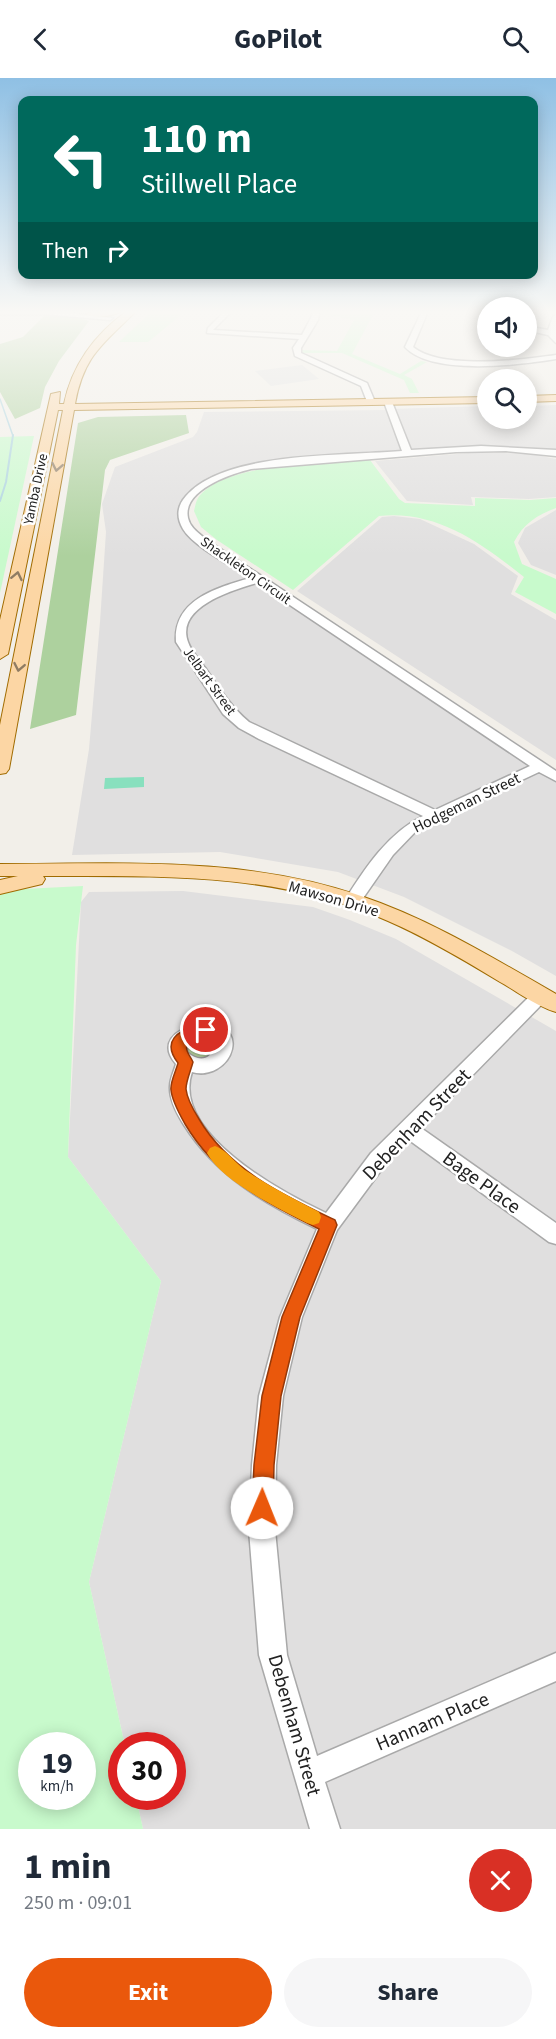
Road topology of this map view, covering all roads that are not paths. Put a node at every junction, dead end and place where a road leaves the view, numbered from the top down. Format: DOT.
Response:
graph roads {
  1 [pos="57,393"];
  2 [pos="72,393"];
  3 [pos="73,393"];
  4 [pos="367,393"];
  5 [pos="556,398"];
  6 [pos="537,399"];
  7 [pos="477,400"];
  8 [pos="371,402"];
  9 [pos="388,402"];
  10 [pos="89,407"];
  11 [pos="123,407"];
  12 [pos="53,408"];
  13 [pos="67,411"];
  14 [pos="556,453"];
  15 [pos="408,454"];
  16 [pos="258,579"];
  17 [pos="34,589"];
  18 [pos="5,619"];
  19 [pos="25,633"];
  20 [pos="0,654"];
  21 [pos="540,766"];
  22 [pos="0,769"];
  23 [pos="556,777"];
  24 [pos="433,815"];
  25 [pos="4,869"];
  26 [pos="90,872"];
  27 [pos="50,876"];
  28 [pos="0,887"];
  29 [pos="353,900"];
  30 [pos="549,1000"];
  31 [pos="186,1062"];
  32 [pos="409,1130"];
  33 [pos="329,1225"];
  34 [pos="556,1235"];
  35 [pos="556,1667"];
  36 [pos="309,1774"];
  37 [pos="325,1829"];
  1 -- 12 [label="main road, Yamba Drive"];
  2 -- 13 [label="main road, Yamba Drive"];
  3 -- 10 [label="main road"];
  4 -- 8 [label="street"];
  5 -- 6 [label="main road"];
  7 -- 9 [label="main road"];
  8 -- 9 [label="main road"];
  8 -- 11 [label="main road"];
  9 -- 15 [label="street"];
  10 -- 11 [label="main road"];
  10 -- 13 [label="main road"];
  11 -- 13 [label="main road"];
  12 -- 13 [label="main road"];
  18 -- 12 [label="main road, Yamba Drive, one-way"];
  13 -- 17 [label="main road, Yamba Drive, one-way"];
  14 -- 15 [label="street, Shackleton Circuit"];
  15 -- 16 [label="street, Shackleton Circuit"];
  16 -- 21 [label="street, Shackleton Circuit"];
  16 -- 24 [label="street, Jelbart Street"];
  17 -- 18 [label="main road"];
  17 -- 19 [label="main road, Yamba Drive"];
  18 -- 19 [label="main road"];
  18 -- 20 [label="main road, Yamba Drive"];
  19 -- 22 [label="main road, Yamba Drive, one-way"];
  21 -- 23 [label="street, Shackleton Circuit"];
  21 -- 24 [label="street, Hodgeman Street"];
  24 -- 29 [label="street, Hodgeman Street"];
  25 -- 26 [label="main road, Mawson Drive"];
  25 -- 27 [label="main road, Mawson Drive"];
  26 -- 27 [label="main road, Mawson Drive"];
  26 -- 29 [label="main road, Mawson Drive"];
  27 -- 28 [label="main road"];
  29 -- 30 [label="main road, Mawson Drive"];
  30 -- 32 [label="street, Debenham Street"];
  31 -- 33 [label="street"];
  32 -- 33 [label="street, Debenham Street"];
  32 -- 34 [label="street, Bage Place"];
  33 -- 36 [label="street, Debenham Street"];
  35 -- 36 [label="street, Hannam Place"];
  36 -- 37 [label="street, Debenham Street"];
}
